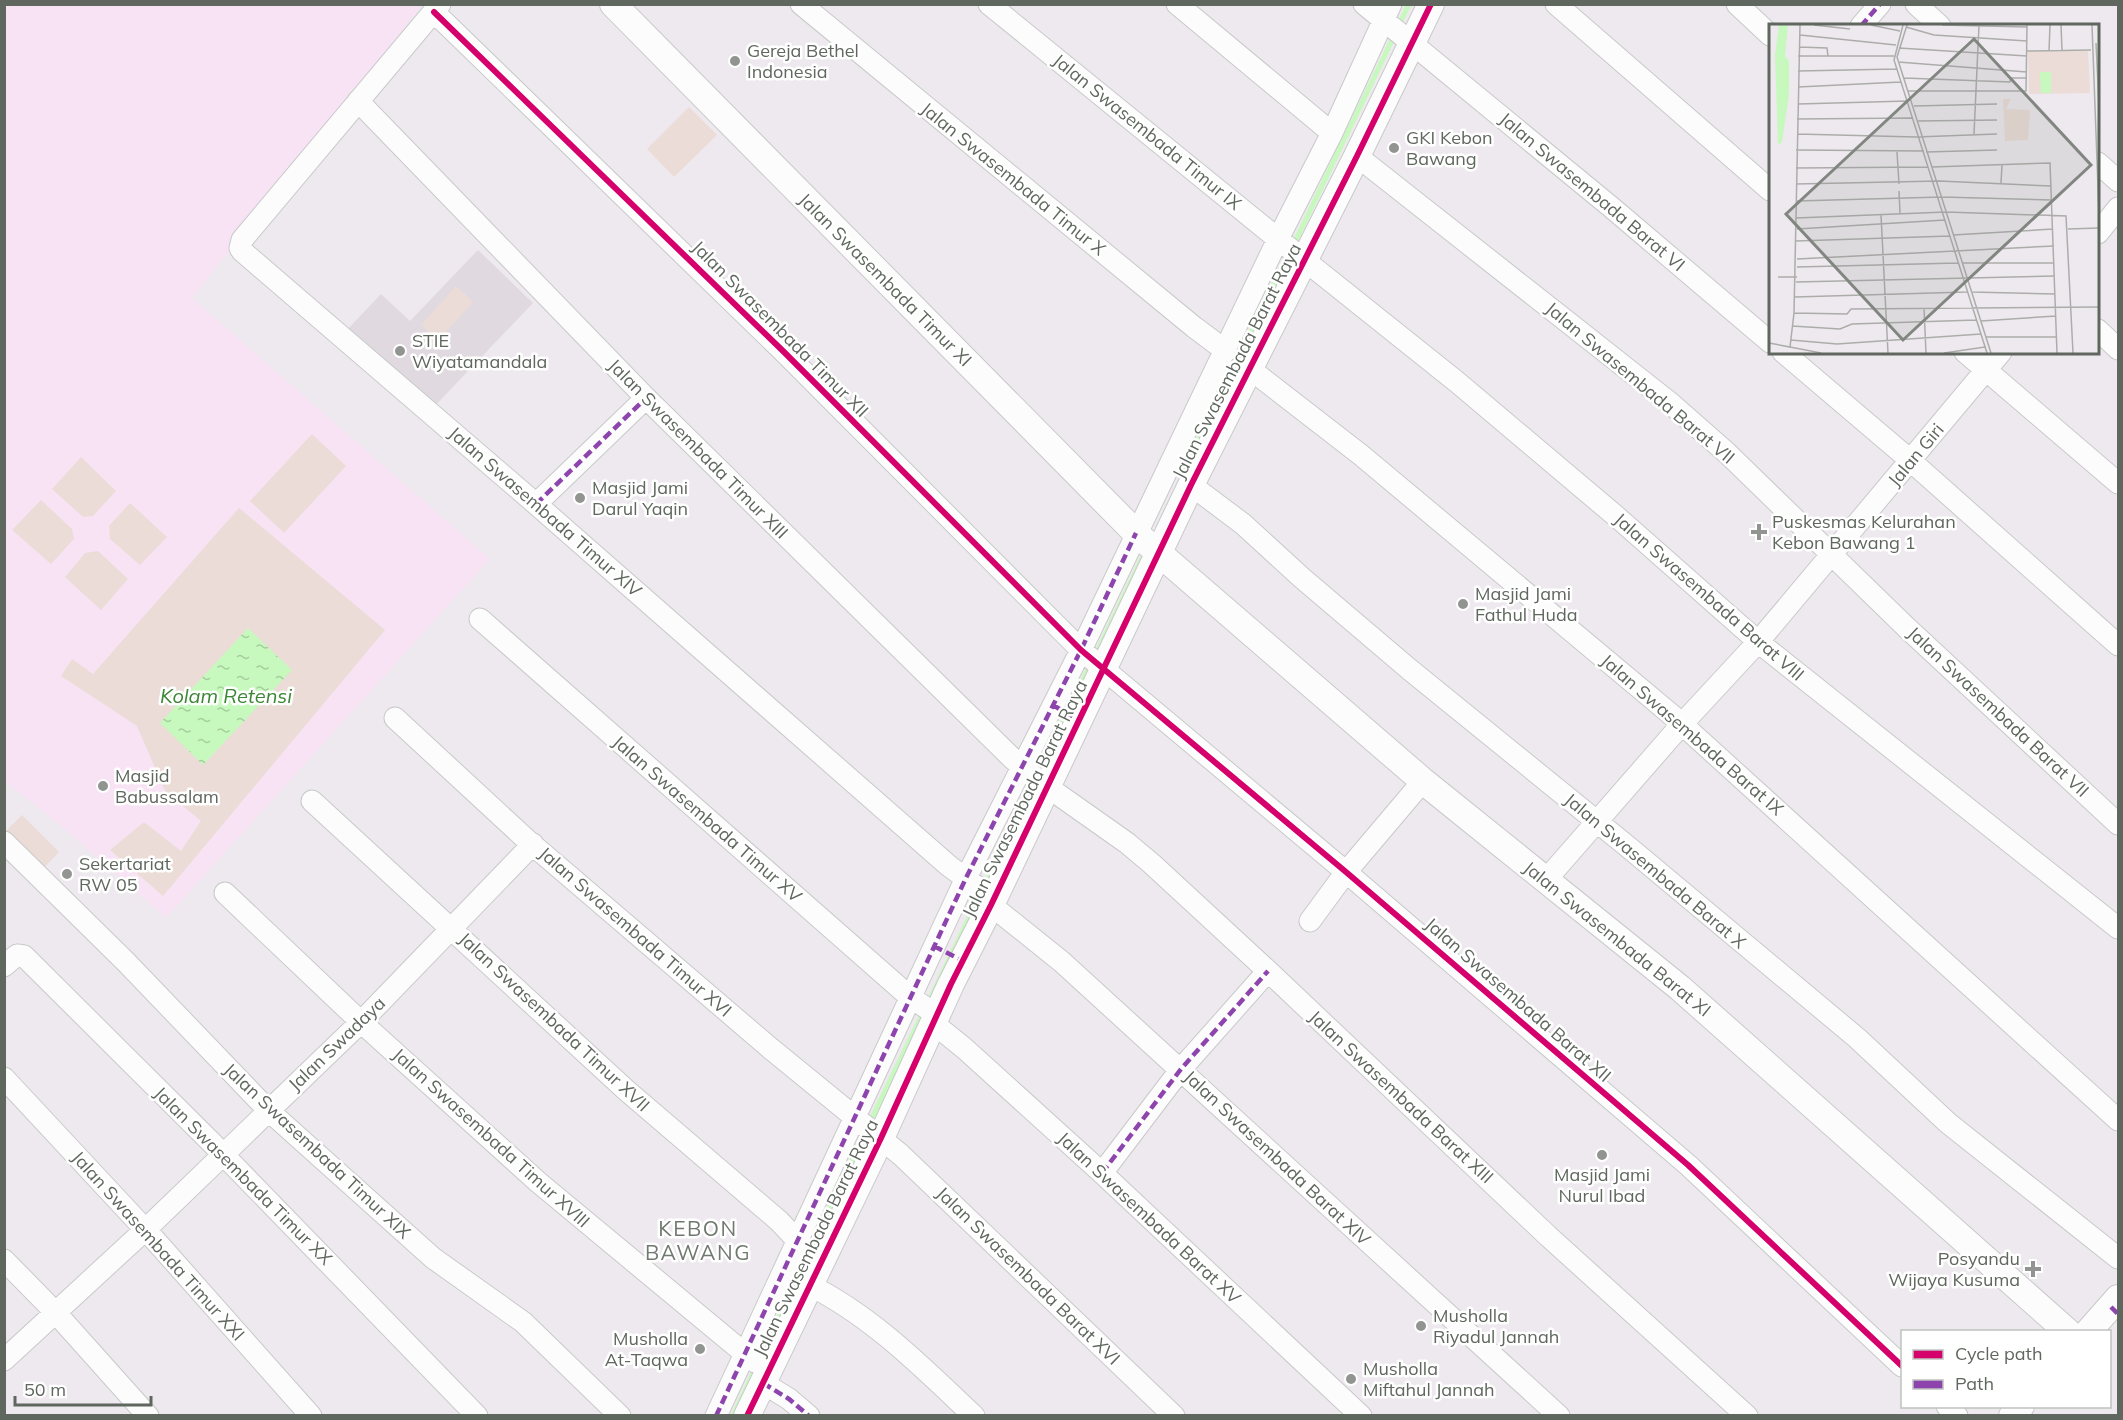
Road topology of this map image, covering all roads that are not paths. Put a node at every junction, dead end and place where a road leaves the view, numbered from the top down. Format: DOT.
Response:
graph roads {
  1 [pos="613,4"];
  2 [pos="801,4"];
  3 [pos="989,4"];
  4 [pos="1177,4"];
  5 [pos="1364,4"];
  6 [pos="1431,4"];
  7 [pos="1556,4"];
  8 [pos="1737,4"];
  9 [pos="1880,4"];
  10 [pos="1916,4"];
  11 [pos="437,8"];
  12 [pos="1387,16"];
  13 [pos="1863,24"];
  14 [pos="1938,24"];
  15 [pos="1769,34"];
  16 [pos="1410,42"];
  17 [pos="358,102"];
  18 [pos="1332,133"];
  19 [pos="1357,156"];
  20 [pos="2099,165"];
  21 [pos="2118,181"];
  22 [pos="1769,189"];
  23 [pos="2118,208"];
  24 [pos="2099,232"];
  25 [pos="1291,249"];
  26 [pos="2099,332"];
  27 [pos="1769,341"];
  28 [pos="2118,349"];
  29 [pos="1226,351"];
  30 [pos="1784,354"];
  31 [pos="1967,354"];
  32 [pos="1999,354"];
  33 [pos="1250,369"];
  34 [pos="1986,370"];
  35 [pos="646,398"];
  36 [pos="1910,462"];
  37 [pos="2118,483"];
  38 [pos="1191,485"];
  39 [pos="536,504"];
  40 [pos="1147,543"];
  41 [pos="1832,554"];
  42 [pos="480,619"];
  43 [pos="1758,642"];
  44 [pos="2118,645"];
  45 [pos="1093,659"];
  46 [pos="395,718"];
  47 [pos="1682,724"];
  48 [pos="1034,777"];
  49 [pos="1423,781"];
  50 [pos="312,801"];
  51 [pos="1597,822"];
  52 [pos="2118,824"];
  53 [pos="4,842"];
  54 [pos="533,844"];
  55 [pos="1347,872"];
  56 [pos="969,880"];
  57 [pos="1545,881"];
  58 [pos="225,893"];
  59 [pos="992,900"];
  60 [pos="1310,921"];
  61 [pos="452,928"];
  62 [pos="2118,928"];
  63 [pos="4,966"];
  64 [pos="1268,971"];
  65 [pos="911,998"];
  66 [pos="935,1017"];
  67 [pos="361,1022"];
  68 [pos="1181,1069"];
  69 [pos="4,1078"];
  70 [pos="268,1111"];
  71 [pos="2118,1120"];
  72 [pos="868,1128"];
  73 [pos="223,1155"];
  74 [pos="1102,1173"];
  75 [pos="145,1230"];
  76 [pos="797,1240"];
  77 [pos="2118,1258"];
  78 [pos="4,1260"];
  79 [pos="808,1285"];
  80 [pos="2116,1306"];
  81 [pos="55,1312"];
  82 [pos="2066,1330"];
  83 [pos="2090,1330"];
  84 [pos="4,1360"];
  85 [pos="1901,1365"];
  86 [pos="759,1367"];
  87 [pos="148,1416"];
  88 [pos="311,1416"];
  89 [pos="477,1416"];
  90 [pos="620,1416"];
  91 [pos="716,1416"];
  92 [pos="747,1416"];
  93 [pos="809,1416"];
  94 [pos="974,1416"];
  95 [pos="1174,1416"];
  96 [pos="1361,1416"];
  97 [pos="1559,1416"];
  98 [pos="1747,1416"];
  1 -- 40 [label="street, Jalan Swasembada Timur XI"];
  2 -- 29 [label="street, Jalan Swasembada Timur X"];
  3 -- 25 [label="street, Jalan Swasembada Timur IX"];
  4 -- 18 [label="street"];
  5 -- 12 [label="street, Jalan Swasembada Barat VI"];
  6 -- 16 [label="street, Jalan Swasembada Barat Raya"];
  7 -- 22 [label="street"];
  8 -- 15 [label="street"];
  9 -- 13 [label="street"];
  10 -- 14 [label="street"];
  11 -- 17 [label="street"];
  11 -- 45 [label="street, Jalan Swasembada Timur XII"];
  12 -- 16 [label="street, Jalan Swasembada Barat VI"];
  12 -- 18 [label="street"];
  16 -- 19 [label="street, Jalan Swasembada Barat Raya"];
  16 -- 27 [label="street, Jalan Swasembada Barat VI"];
  17 -- 35 [label="street, Jalan Swasembada Timur XIII"];
  17 -- 39 [label="street, Jalan Swasembada Timur XIV"];
  18 -- 25 [label="street"];
  19 -- 25 [label="street, Jalan Swasembada Barat Raya"];
  19 -- 41 [label="street, Jalan Swasembada Barat VII"];
  20 -- 21 [label="street"];
  23 -- 24 [label="street"];
  25 -- 29 [label="street"];
  25 -- 33 [label="street, Jalan Swasembada Barat Raya"];
  25 -- 43 [label="street, Jalan Swasembada Barat VIII"];
  26 -- 28 [label="street"];
  29 -- 40 [label="street"];
  30 -- 36 [label="street"];
  31 -- 34 [label="street"];
  32 -- 34 [label="street, Jalan Giri"];
  33 -- 38 [label="street, Jalan Swasembada Barat Raya"];
  33 -- 47 [label="street, Jalan Swasembada Barat IX"];
  34 -- 36 [label="street, Jalan Giri"];
  34 -- 37 [label="street"];
  35 -- 39 [label="street"];
  35 -- 48 [label="street, Jalan Swasembada Timur XIII"];
  36 -- 41 [label="street, Jalan Giri"];
  36 -- 44 [label="street"];
  38 -- 40 [label="street, Jalan Swasembada Barat Raya"];
  38 -- 51 [label="street, Jalan Swasembada Barat X"];
  39 -- 56 [label="street, Jalan Swasembada Timur XIV"];
  40 -- 45 [label="street, Jalan Swasembada Barat Raya"];
  40 -- 49 [label="street, Jalan Swasembada Barat XI"];
  41 -- 43 [label="street, Jalan Giri"];
  41 -- 52 [label="street, Jalan Swasembada Barat VII"];
  42 -- 65 [label="street, Jalan Swasembada Timur XV"];
  43 -- 47 [label="street, Jalan Giri"];
  43 -- 62 [label="street, Jalan Swasembada Barat VIII"];
  45 -- 48 [label="street, Jalan Swasembada Barat Raya"];
  45 -- 55 [label="street, Jalan Swasembada Barat XII"];
  46 -- 54 [label="street, Jalan Swasembada Timur XVI"];
  47 -- 51 [label="street, Jalan Giri"];
  47 -- 71 [label="street, Jalan Swasembada Barat IX"];
  48 -- 56 [label="street"];
  48 -- 59 [label="street, Jalan Swasembada Barat Raya"];
  48 -- 64 [label="street, Jalan Swasembada Barat XIII"];
  49 -- 55 [label="street"];
  49 -- 57 [label="street, Jalan Swasembada Barat XI"];
  50 -- 61 [label="street, Jalan Swasembada Timur XVII"];
  51 -- 57 [label="street, Jalan Giri"];
  51 -- 77 [label="street, Jalan Swasembada Barat X"];
  53 -- 70 [label="street, Jalan Swasembada Timur XIX"];
  54 -- 61 [label="street, Jalan Swadaya"];
  54 -- 72 [label="street, Jalan Swasembada Timur XVI"];
  55 -- 60 [label="street"];
  55 -- 85 [label="street, Jalan Swasembada Barat XII"];
  56 -- 59 [label="street, Jalan Swasembada Timur XIV"];
  56 -- 65 [label="street"];
  57 -- 82 [label="street, Jalan Swasembada Barat XI"];
  58 -- 67 [label="street, Jalan Swasembada Timur XVIII"];
  59 -- 66 [label="street, Jalan Swasembada Barat Raya"];
  59 -- 68 [label="street, Jalan Swasembada Barat XIV"];
  61 -- 67 [label="street, Jalan Swadaya"];
  61 -- 76 [label="street, Jalan Swasembada Timur XVII"];
  63 -- 73 [label="street, Jalan Swasembada Timur XX"];
  64 -- 68 [label="street"];
  64 -- 98 [label="street, Jalan Swasembada Barat XIII"];
  65 -- 66 [label="street, Jalan Swasembada Timur XV"];
  65 -- 72 [label="street"];
  66 -- 72 [label="street, Jalan Swasembada Barat Raya"];
  66 -- 74 [label="street, Jalan Swasembada Barat XV"];
  67 -- 70 [label="street, Jalan Swadaya"];
  67 -- 86 [label="street, Jalan Swasembada Timur XVIII"];
  68 -- 74 [label="street"];
  68 -- 97 [label="street, Jalan Swasembada Barat XIV"];
  69 -- 75 [label="street, Jalan Swasembada Timur XXI"];
  70 -- 73 [label="street, Jalan Swadaya"];
  70 -- 90 [label="street, Jalan Swasembada Timur XIX"];
  72 -- 76 [label="street"];
  72 -- 79 [label="street, Jalan Swasembada Barat Raya"];
  72 -- 95 [label="street, Jalan Swasembada Barat XVI"];
  73 -- 75 [label="street, Jalan Swadaya"];
  73 -- 89 [label="street, Jalan Swasembada Timur XX"];
  74 -- 96 [label="street, Jalan Swasembada Barat XV"];
  75 -- 81 [label="street, Jalan Swadaya"];
  75 -- 88 [label="street, Jalan Swasembada Timur XXI"];
  76 -- 86 [label="street"];
  78 -- 81 [label="street"];
  79 -- 86 [label="street, Jalan Swasembada Barat Raya"];
  79 -- 94 [label="street"];
  80 -- 83 [label="street"];
  81 -- 84 [label="street, Jalan Swadaya"];
  81 -- 87 [label="street"];
  86 -- 91 [label="street"];
  86 -- 92 [label="street, Jalan Swasembada Barat Raya"];
  86 -- 93 [label="street, Jalan Swasembada Timur XVIII"];
}
